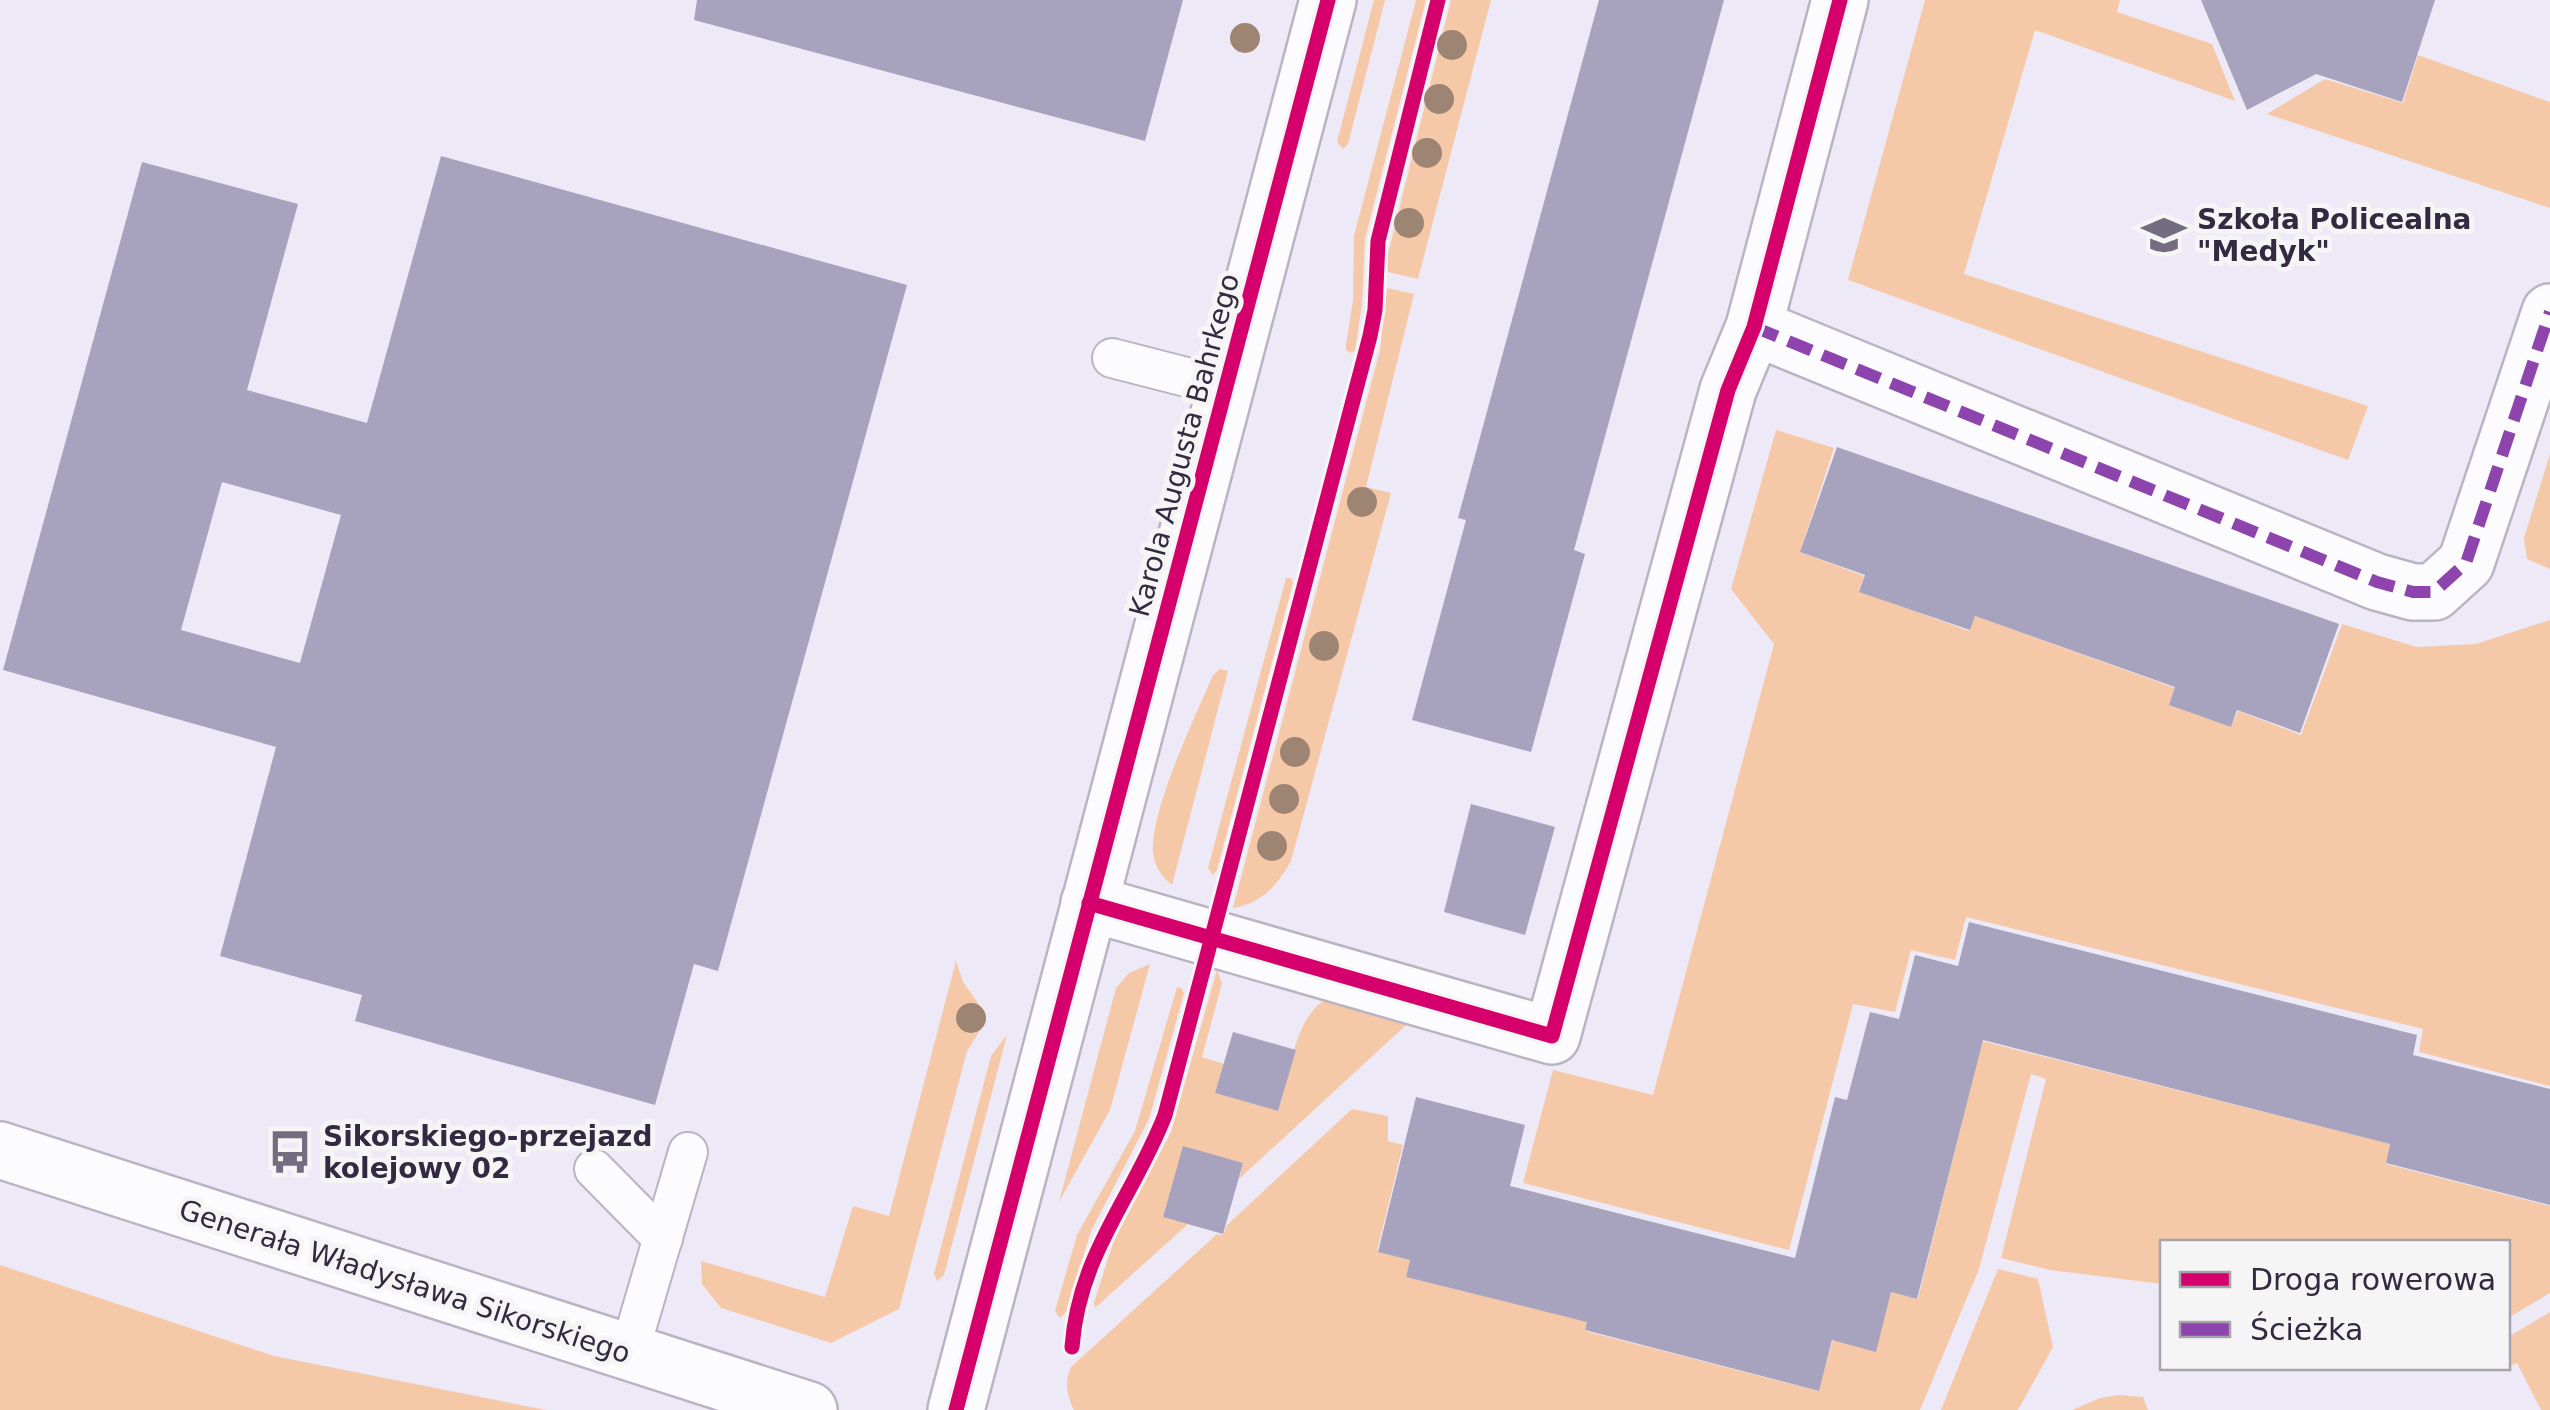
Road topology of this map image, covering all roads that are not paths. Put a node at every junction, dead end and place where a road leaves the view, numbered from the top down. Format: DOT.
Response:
graph roads {
  1 [pos="1328,0"];
  2 [pos="1840,0"];
  3 [pos="2550,312"];
  4 [pos="1754,326"];
  5 [pos="1112,358"];
  6 [pos="1225,387"];
  7 [pos="1089,903"];
  8 [pos="0,1150"];
  9 [pos="688,1152"];
  10 [pos="594,1170"];
  11 [pos="663,1238"];
  12 [pos="629,1353"];
  13 [pos="810,1410"];
  14 [pos="956,1410"];
  1 -- 6 [label="street, Karola Augusta Bahrkego"];
  2 -- 4 [label="street"];
  3 -- 4 [label="street"];
  4 -- 7 [label="street"];
  5 -- 6 [label="lane"];
  6 -- 7 [label="street, Karola Augusta Bahrkego"];
  7 -- 14 [label="street, Karola Augusta Bahrkego"];
  8 -- 12 [label="street, Generała Władysława Sikorskiego"];
  9 -- 11 [label="lane"];
  10 -- 11 [label="lane"];
  11 -- 12 [label="lane"];
  12 -- 13 [label="street, Generała Władysława Sikorskiego"];
}
